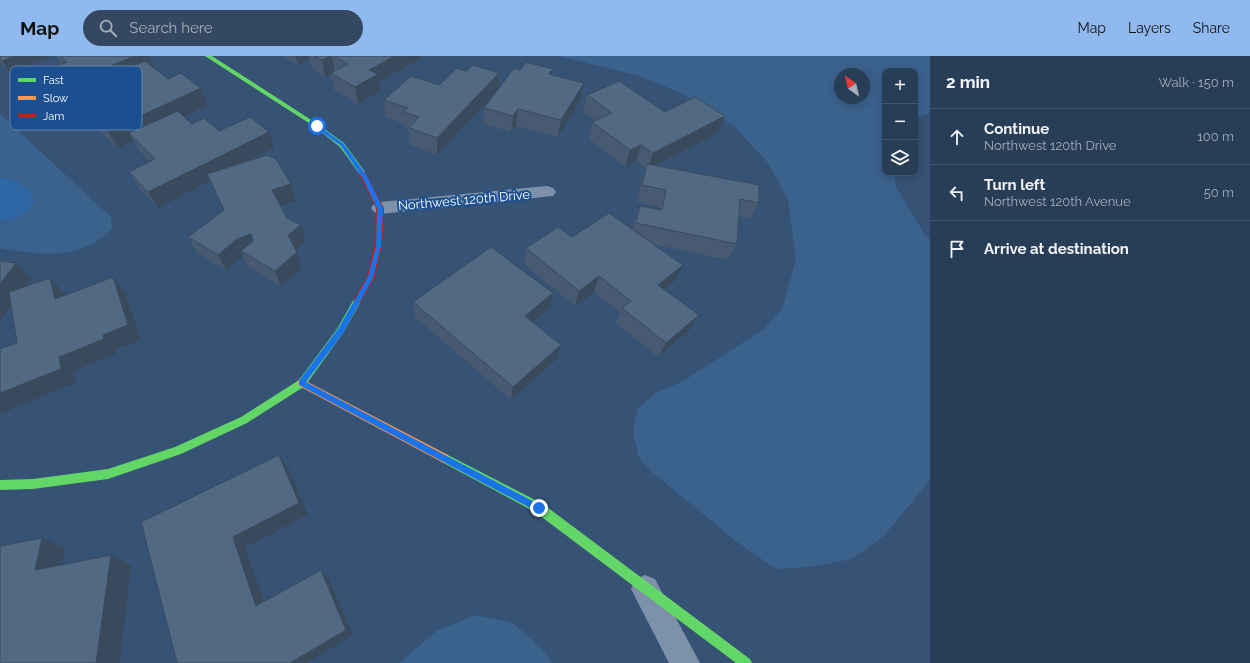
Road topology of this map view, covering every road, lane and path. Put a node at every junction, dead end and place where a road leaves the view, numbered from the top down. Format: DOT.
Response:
graph roads {
  1 [pos="208,56"];
  2 [pos="547,192"];
  3 [pos="380,208"];
  4 [pos="302,383"];
  5 [pos="0,485"];
  6 [pos="644,588"];
  7 [pos="685,663"];
  8 [pos="746,663"];
  1 -- 3 [label="street, Northwest 120th Drive"];
  2 -- 3 [label="street, Northwest 120th Drive"];
  3 -- 4 [label="street, Northwest 120th Drive"];
  4 -- 5 [label="street, Northwest 120th Drive"];
  4 -- 6 [label="street"];
  6 -- 7 [label="street"];
  6 -- 8 [label="street"];
}
